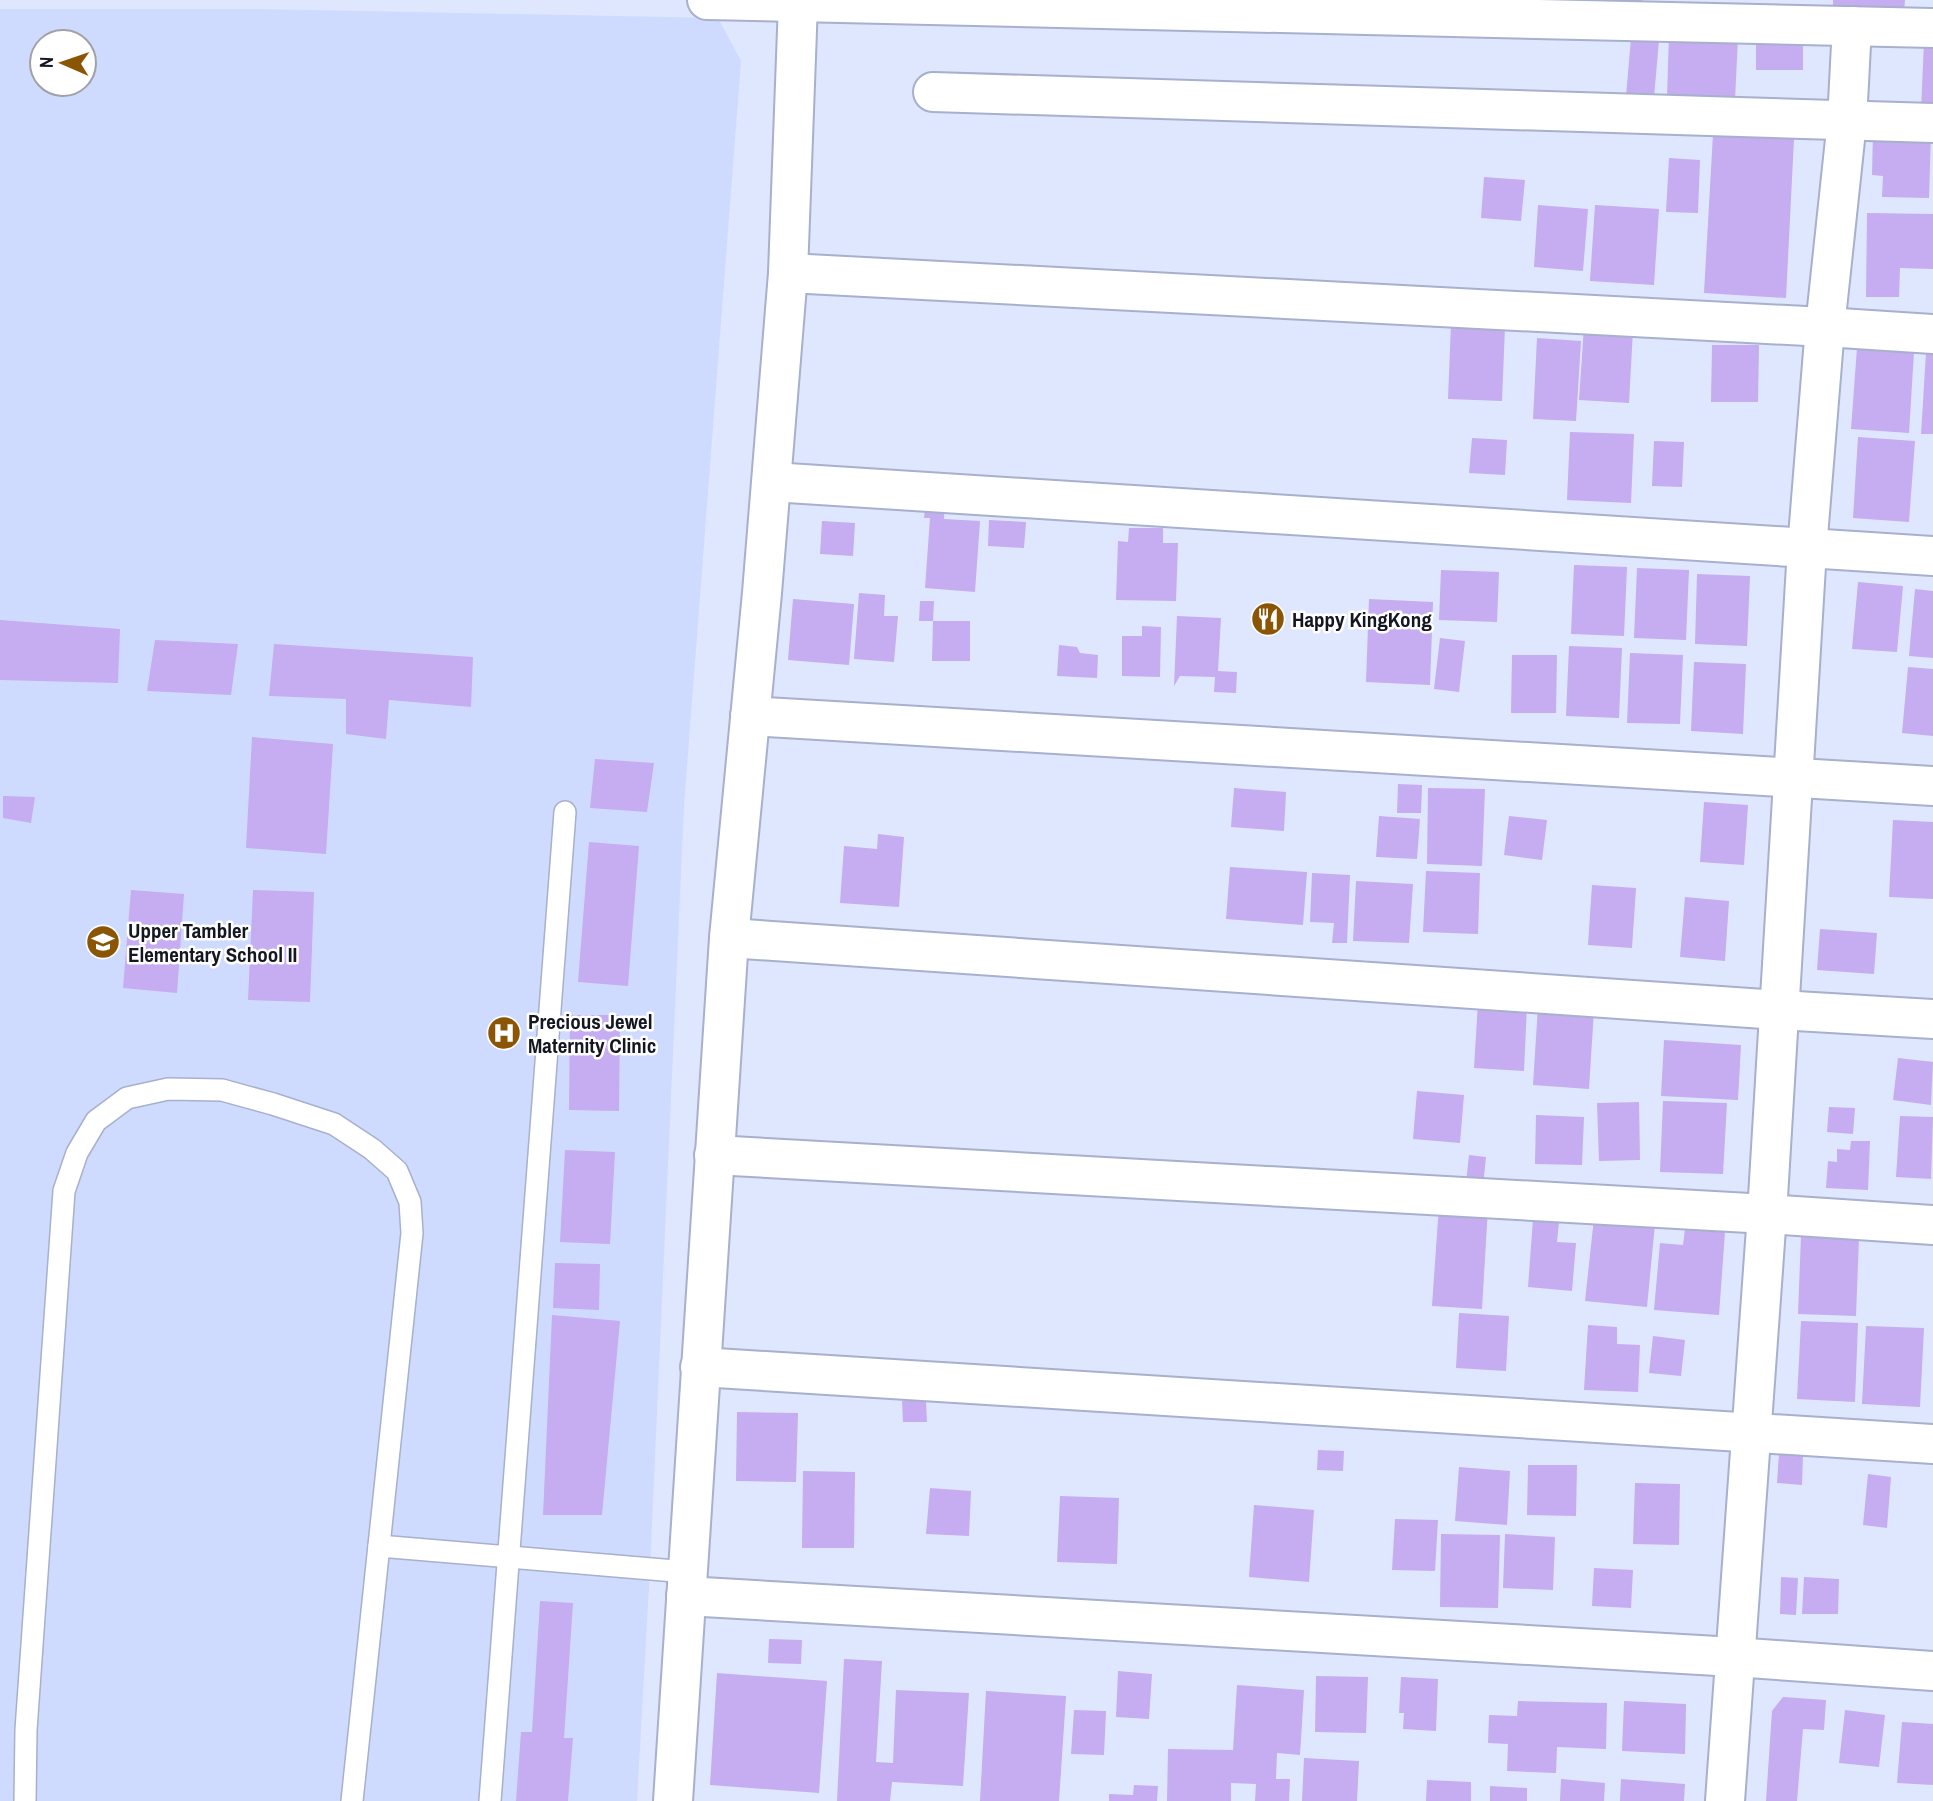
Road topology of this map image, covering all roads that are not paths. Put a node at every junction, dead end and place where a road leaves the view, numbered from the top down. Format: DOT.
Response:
graph roads {
  1 [pos="707,0"];
  2 [pos="798,3"];
  3 [pos="1853,26"];
  4 [pos="1933,29"];
  5 [pos="933,92"];
  6 [pos="1847,121"];
  7 [pos="1933,123"];
  8 [pos="788,273"];
  9 [pos="1825,327"];
  10 [pos="1933,334"];
  11 [pos="772,482"];
  12 [pos="1807,548"];
  13 [pos="1933,556"];
  14 [pos="750,716"];
  15 [pos="1793,779"];
  16 [pos="1933,786"];
  17 [pos="565,811"];
  18 [pos="729,938"];
  19 [pos="1779,1010"];
  20 [pos="1933,1020"];
  21 [pos="714,1155"];
  22 [pos="1768,1214"];
  23 [pos="1933,1225"];
  24 [pos="700,1367"];
  25 [pos="1753,1434"];
  26 [pos="1933,1444"];
  27 [pos="379,1546"];
  28 [pos="509,1557"];
  29 [pos="686,1584"];
  30 [pos="1734,1657"];
  31 [pos="1933,1671"];
  32 [pos="25,1801"];
  33 [pos="352,1801"];
  34 [pos="490,1801"];
  35 [pos="673,1801"];
  36 [pos="1725,1801"];
  1 -- 2 [label="street"];
  2 -- 3 [label="street"];
  2 -- 8 [label="street"];
  3 -- 4 [label="street"];
  3 -- 6 [label="street"];
  5 -- 6 [label="street"];
  6 -- 7 [label="street"];
  6 -- 9 [label="street"];
  8 -- 9 [label="street"];
  8 -- 11 [label="street"];
  9 -- 10 [label="street"];
  9 -- 12 [label="street"];
  11 -- 12 [label="street"];
  11 -- 14 [label="street"];
  12 -- 13 [label="street"];
  12 -- 15 [label="street"];
  14 -- 15 [label="street"];
  14 -- 18 [label="street"];
  15 -- 16 [label="street"];
  15 -- 19 [label="street"];
  17 -- 28 [label="lane"];
  18 -- 19 [label="street"];
  18 -- 21 [label="street"];
  19 -- 20 [label="street"];
  19 -- 22 [label="street"];
  21 -- 22 [label="street"];
  21 -- 24 [label="street"];
  22 -- 23 [label="street"];
  22 -- 25 [label="street"];
  24 -- 25 [label="street"];
  24 -- 29 [label="street"];
  25 -- 26 [label="street"];
  25 -- 30 [label="street"];
  27 -- 28 [label="lane"];
  27 -- 32 [label="lane"];
  27 -- 33 [label="lane"];
  28 -- 29 [label="lane"];
  28 -- 34 [label="lane"];
  29 -- 30 [label="street"];
  29 -- 35 [label="street"];
  30 -- 31 [label="street"];
  30 -- 36 [label="street"];
}
